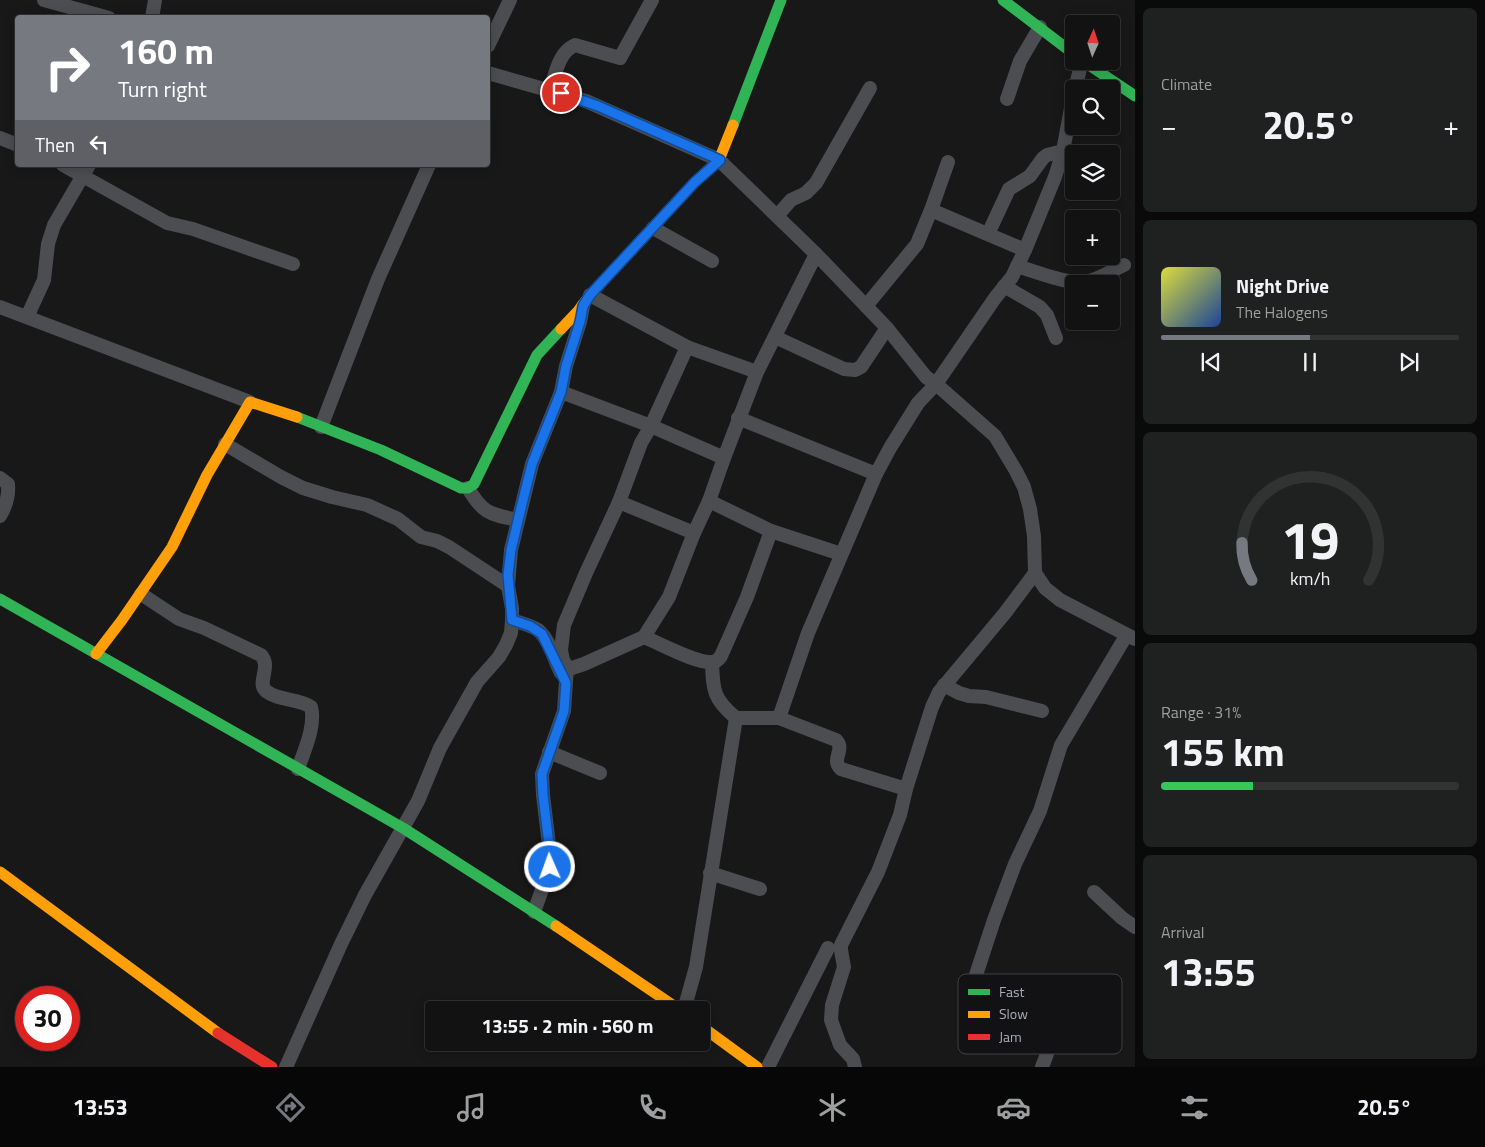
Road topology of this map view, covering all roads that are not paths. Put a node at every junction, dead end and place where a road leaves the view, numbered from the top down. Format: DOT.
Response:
graph roads {
  1 [pos="44,0"];
  2 [pos="156,0"];
  3 [pos="510,0"];
  4 [pos="652,0"];
  5 [pos="781,0"];
  6 [pos="1002,0"];
  7 [pos="91,15"];
  8 [pos="153,15"];
  9 [pos="1040,27"];
  10 [pos="490,42"];
  11 [pos="1065,47"];
  12 [pos="1096,70"];
  13 [pos="490,74"];
  14 [pos="870,88"];
  15 [pos="550,90"];
  16 [pos="1135,96"];
  17 [pos="1007,99"];
  18 [pos="1066,135"];
  19 [pos="0,138"];
  20 [pos="15,144"];
  21 [pos="1063,151"];
  22 [pos="720,160"];
  23 [pos="948,162"];
  24 [pos="71,167"];
  25 [pos="428,167"];
  26 [pos="86,171"];
  27 [pos="931,210"];
  28 [pos="777,216"];
  29 [pos="653,228"];
  30 [pos="988,234"];
  31 [pos="1025,250"];
  32 [pos="816,254"];
  33 [pos="712,261"];
  34 [pos="293,264"];
  35 [pos="1124,265"];
  36 [pos="1017,266"];
  37 [pos="1004,286"];
  38 [pos="586,301"];
  39 [pos="866,306"];
  40 [pos="0,307"];
  41 [pos="27,317"];
  42 [pos="887,328"];
  43 [pos="775,337"];
  44 [pos="1056,338"];
  45 [pos="687,347"];
  46 [pos="757,372"];
  47 [pos="936,384"];
  48 [pos="561,392"];
  49 [pos="250,402"];
  50 [pos="738,418"];
  51 [pos="651,426"];
  52 [pos="321,427"];
  53 [pos="225,444"];
  54 [pos="724,458"];
  55 [pos="876,474"];
  56 [pos="0,478"];
  57 [pos="468,488"];
  58 [pos="709,501"];
  59 [pos="619,502"];
  60 [pos="0,516"];
  61 [pos="518,520"];
  62 [pos="771,531"];
  63 [pos="694,533"];
  64 [pos="840,554"];
  65 [pos="1035,573"];
  66 [pos="508,586"];
  67 [pos="141,594"];
  68 [pos="0,599"];
  69 [pos="512,620"];
  70 [pos="644,637"];
  71 [pos="1130,638"];
  72 [pos="96,654"];
  73 [pos="712,662"];
  74 [pos="567,667"];
  75 [pos="566,683"];
  76 [pos="944,685"];
  77 [pos="1042,711"];
  78 [pos="736,718"];
  79 [pos="778,718"];
  80 [pos="549,752"];
  81 [pos="298,769"];
  82 [pos="600,773"];
  83 [pos="906,788"];
  84 [pos="403,828"];
  85 [pos="0,872"];
  86 [pos="710,873"];
  87 [pos="760,889"];
  88 [pos="1094,892"];
  89 [pos="534,912"];
  90 [pos="1135,927"];
  91 [pos="828,948"];
  92 [pos="977,974"];
  93 [pos="667,1001"];
  94 [pos="687,1001"];
  95 [pos="710,1034"];
  96 [pos="1046,1054"];
  97 [pos="740,1062"];
  98 [pos="272,1067"];
  99 [pos="286,1067"];
  100 [pos="756,1067"];
  101 [pos="768,1067"];
  102 [pos="855,1067"];
  103 [pos="1042,1067"];
  1 -- 7 [label="street"];
  2 -- 8 [label="street"];
  3 -- 10 [label="street"];
  4 -- 15 [label="street"];
  5 -- 22 [label="street"];
  6 -- 9 [label="street"];
  9 -- 11 [label="street"];
  9 -- 17 [label="street"];
  12 -- 16 [label="street"];
  13 -- 15 [label="street"];
  14 -- 28 [label="street"];
  15 -- 22 [label="street"];
  18 -- 21 [label="street"];
  19 -- 20 [label="street"];
  21 -- 30 [label="street"];
  21 -- 31 [label="street"];
  22 -- 28 [label="street"];
  22 -- 29 [label="street"];
  23 -- 27 [label="street"];
  24 -- 26 [label="street"];
  25 -- 52 [label="street"];
  26 -- 34 [label="street"];
  26 -- 41 [label="street"];
  27 -- 30 [label="street"];
  27 -- 39 [label="street"];
  28 -- 32 [label="street"];
  29 -- 33 [label="street"];
  29 -- 38 [label="street"];
  30 -- 31 [label="street"];
  31 -- 36 [label="street"];
  32 -- 39 [label="street"];
  32 -- 43 [label="street"];
  35 -- 36 [label="street"];
  36 -- 37 [label="street"];
  37 -- 44 [label="street"];
  37 -- 47 [label="street"];
  38 -- 45 [label="street"];
  38 -- 48 [label="street"];
  38 -- 57 [label="street"];
  39 -- 42 [label="street"];
  40 -- 41 [label="street"];
  41 -- 49 [label="street"];
  42 -- 43 [label="street"];
  42 -- 47 [label="street"];
  43 -- 46 [label="street"];
  45 -- 46 [label="street"];
  45 -- 51 [label="street"];
  46 -- 50 [label="street"];
  47 -- 55 [label="street"];
  47 -- 65 [label="street"];
  48 -- 51 [label="street"];
  48 -- 61 [label="street"];
  49 -- 52 [label="street"];
  49 -- 53 [label="street"];
  50 -- 54 [label="street"];
  50 -- 55 [label="street"];
  51 -- 54 [label="street"];
  51 -- 59 [label="street"];
  52 -- 57 [label="street"];
  53 -- 66 [label="street"];
  53 -- 67 [label="street"];
  54 -- 58 [label="street"];
  55 -- 64 [label="street"];
  56 -- 60 [label="street"];
  57 -- 61 [label="street"];
  58 -- 62 [label="street"];
  58 -- 63 [label="street"];
  59 -- 63 [label="street"];
  59 -- 74 [label="street"];
  61 -- 66 [label="street"];
  62 -- 64 [label="street"];
  62 -- 73 [label="street"];
  63 -- 70 [label="street"];
  64 -- 79 [label="street"];
  65 -- 71 [label="street"];
  65 -- 76 [label="street"];
  66 -- 69 [label="street"];
  67 -- 72 [label="street"];
  67 -- 81 [label="street"];
  68 -- 72 [label="street"];
  69 -- 75 [label="street"];
  69 -- 84 [label="street"];
  70 -- 73 [label="street"];
  70 -- 74 [label="street"];
  71 -- 92 [label="street"];
  72 -- 81 [label="street"];
  73 -- 78 [label="street"];
  74 -- 75 [label="street"];
  75 -- 80 [label="street"];
  76 -- 77 [label="street"];
  76 -- 83 [label="street"];
  78 -- 79 [label="street"];
  78 -- 86 [label="street"];
  79 -- 83 [label="street"];
  80 -- 82 [label="street"];
  80 -- 89 [label="street"];
  81 -- 84 [label="street"];
  83 -- 102 [label="street"];
  84 -- 89 [label="street"];
  84 -- 99 [label="street"];
  85 -- 98 [label="street"];
  86 -- 87 [label="street"];
  86 -- 94 [label="street"];
  88 -- 90 [label="street"];
  89 -- 93 [label="street"];
  91 -- 101 [label="street"];
  95 -- 97 [label="street"];
  96 -- 103 [label="street"];
  97 -- 100 [label="street"];
}
